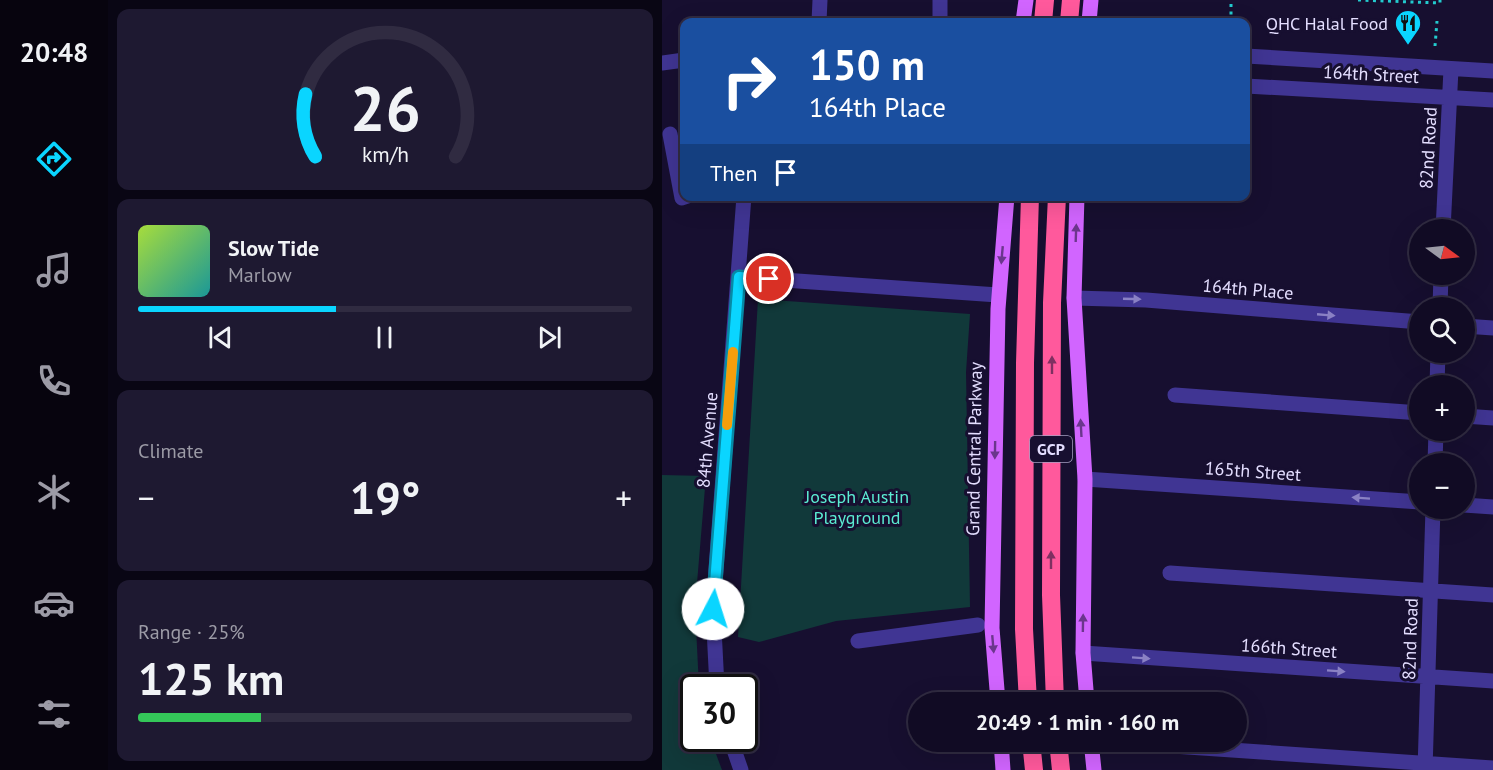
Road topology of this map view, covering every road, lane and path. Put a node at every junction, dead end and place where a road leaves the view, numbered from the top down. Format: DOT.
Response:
graph roads {
  1 [pos="820,0"];
  2 [pos="940,0"];
  3 [pos="1025,0"];
  4 [pos="1045,0"];
  5 [pos="1071,0"];
  6 [pos="1091,0"];
  7 [pos="1231,0"];
  8 [pos="1358,0"];
  9 [pos="1439,3"];
  10 [pos="819,18"];
  11 [pos="940,18"];
  12 [pos="1023,18"];
  13 [pos="1043,18"];
  14 [pos="1069,18"];
  15 [pos="1089,18"];
  16 [pos="1230,18"];
  17 [pos="1437,21"];
  18 [pos="1435,46"];
  19 [pos="1250,56"];
  20 [pos="680,61"];
  21 [pos="662,63"];
  22 [pos="1451,69"];
  23 [pos="1493,71"];
  24 [pos="1250,86"];
  25 [pos="1449,97"];
  26 [pos="1493,100"];
  27 [pos="670,134"];
  28 [pos="680,187"];
  29 [pos="744,201"];
  30 [pos="1007,201"];
  31 [pos="1030,201"];
  32 [pos="1057,201"];
  33 [pos="1077,201"];
  34 [pos="1443,219"];
  35 [pos="739,277"];
  36 [pos="998,295"];
  37 [pos="1074,298"];
  38 [pos="1409,321"];
  39 [pos="1475,327"];
  40 [pos="1493,328"];
  41 [pos="1175,395"];
  42 [pos="1409,412"];
  43 [pos="1475,417"];
  44 [pos="1493,418"];
  45 [pos="1085,479"];
  46 [pos="1409,501"];
  47 [pos="1475,506"];
  48 [pos="1493,507"];
  49 [pos="1433,519"];
  50 [pos="1170,573"];
  51 [pos="1431,591"];
  52 [pos="1493,595"];
  53 [pos="978,625"];
  54 [pos="858,641"];
  55 [pos="1083,653"];
  56 [pos="716,674"];
  57 [pos="1428,677"];
  58 [pos="1493,681"];
  59 [pos="997,692"];
  60 [pos="1027,692"];
  61 [pos="1055,692"];
  62 [pos="1086,692"];
  63 [pos="735,752"];
  64 [pos="1002,752"];
  65 [pos="1032,752"];
  66 [pos="1059,752"];
  67 [pos="1092,752"];
  68 [pos="1236,752"];
  69 [pos="1425,767"];
  70 [pos="1493,768"];
  71 [pos="741,770"];
  72 [pos="1003,770"];
  73 [pos="1034,770"];
  74 [pos="1061,770"];
  75 [pos="1094,770"];
  1 -- 10 [label="street"];
  2 -- 11 [label="street"];
  3 -- 12 [label="main road"];
  4 -- 13 [label="highway"];
  5 -- 14 [label="highway"];
  6 -- 15 [label="main road"];
  7 -- 16 [label="path"];
  8 -- 9 [label="path"];
  17 -- 18 [label="path"];
  19 -- 22 [label="street, 164th Street"];
  20 -- 21 [label="street"];
  22 -- 23 [label="street, 164th Street"];
  22 -- 25 [label="street, 82nd Road"];
  24 -- 25 [label="street, 164th Street"];
  25 -- 26 [label="street, 164th Street"];
  25 -- 34 [label="street, 82nd Road"];
  27 -- 28 [label="street"];
  29 -- 35 [label="street, 84th Avenue"];
  30 -- 36 [label="main road, Grand Central Parkway, one-way"];
  31 -- 60 [label="highway, GCP"];
  61 -- 32 [label="highway, GCP, one-way"];
  37 -- 33 [label="main road, one-way"];
  35 -- 36 [label="street"];
  35 -- 56 [label="street, 84th Avenue"];
  36 -- 59 [label="main road, Grand Central Parkway, one-way"];
  37 -- 38 [label="street, 164th Place, one-way"];
  45 -- 37 [label="main road, one-way"];
  39 -- 40 [label="street"];
  41 -- 42 [label="street"];
  43 -- 44 [label="street"];
  46 -- 45 [label="street, 165th Street, one-way"];
  55 -- 45 [label="main road, one-way"];
  47 -- 48 [label="street"];
  49 -- 51 [label="street, 82nd Road"];
  50 -- 51 [label="street"];
  51 -- 52 [label="street"];
  51 -- 57 [label="street, 82nd Road"];
  53 -- 54 [label="street"];
  55 -- 57 [label="street, 166th Street, one-way"];
  55 -- 62 [label="main road"];
  57 -- 58 [label="street, 166th Street"];
  57 -- 69 [label="street, 82nd Road"];
  63 -- 71 [label="street"];
  64 -- 72 [label="main road"];
  65 -- 73 [label="highway"];
  66 -- 74 [label="highway"];
  67 -- 75 [label="main road"];
  68 -- 69 [label="street"];
  69 -- 70 [label="street"];
}
